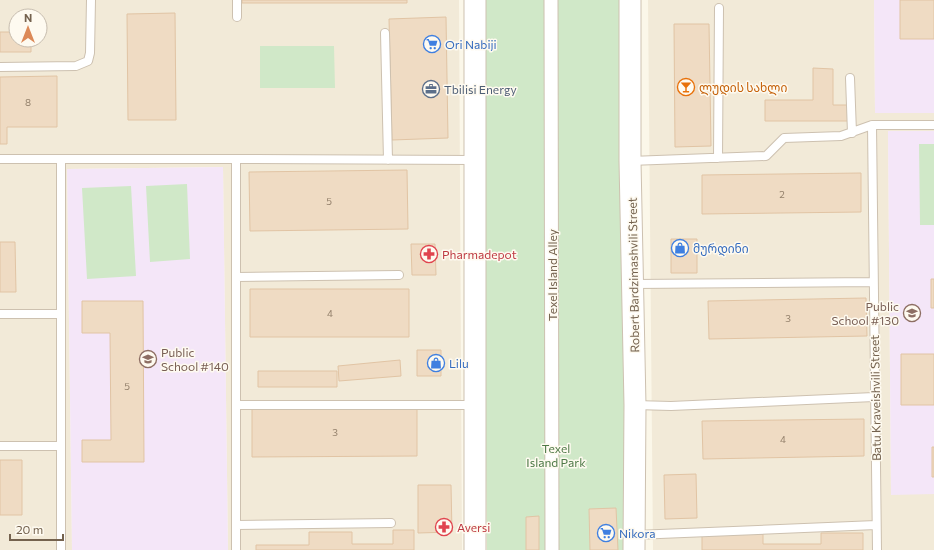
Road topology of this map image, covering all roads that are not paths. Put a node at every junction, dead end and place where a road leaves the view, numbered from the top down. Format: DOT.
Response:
graph roads {
  1 [pos="91,0"];
  2 [pos="237,0"];
  3 [pos="475,0"];
  4 [pos="551,0"];
  5 [pos="630,0"];
  6 [pos="719,8"];
  7 [pos="237,17"];
  8 [pos="385,33"];
  9 [pos="0,67"];
  10 [pos="850,78"];
  11 [pos="934,125"];
  12 [pos="872,126"];
  13 [pos="852,132"];
  14 [pos="718,158"];
  15 [pos="0,159"];
  16 [pos="61,159"];
  17 [pos="236,159"];
  18 [pos="388,160"];
  19 [pos="474,160"];
  20 [pos="630,161"];
  21 [pos="399,275"];
  22 [pos="236,277"];
  23 [pos="873,282"];
  24 [pos="633,284"];
  25 [pos="0,314"];
  26 [pos="61,314"];
  27 [pos="874,397"];
  28 [pos="236,405"];
  29 [pos="475,405"];
  30 [pos="635,405"];
  31 [pos="0,446"];
  32 [pos="61,446"];
  33 [pos="391,523"];
  34 [pos="236,525"];
  35 [pos="876,525"];
  36 [pos="634,543"];
  37 [pos="61,550"];
  38 [pos="236,550"];
  39 [pos="475,550"];
  40 [pos="552,550"];
  41 [pos="876,550"];
  1 -- 9 [label="lane"];
  2 -- 7 [label="lane"];
  3 -- 19 [label="street"];
  4 -- 40 [label="street, Texel Island Alley"];
  5 -- 20 [label="street, Robert Bardzimashvili Street"];
  6 -- 14 [label="lane"];
  8 -- 18 [label="lane"];
  10 -- 13 [label="lane"];
  11 -- 12 [label="lane"];
  12 -- 13 [label="lane"];
  12 -- 23 [label="lane, Batu Kraveishvili Street"];
  13 -- 14 [label="lane"];
  14 -- 20 [label="lane"];
  15 -- 16 [label="lane"];
  16 -- 17 [label="lane"];
  16 -- 26 [label="lane"];
  17 -- 18 [label="lane"];
  17 -- 22 [label="lane"];
  18 -- 19 [label="lane"];
  19 -- 29 [label="street"];
  20 -- 24 [label="street, Robert Bardzimashvili Street"];
  21 -- 22 [label="lane"];
  22 -- 28 [label="lane"];
  23 -- 24 [label="lane"];
  23 -- 27 [label="lane, Batu Kraveishvili Street"];
  24 -- 30 [label="street, Robert Bardzimashvili Street"];
  25 -- 26 [label="lane"];
  26 -- 32 [label="lane"];
  27 -- 30 [label="lane"];
  27 -- 35 [label="lane, Batu Kraveishvili Street"];
  28 -- 29 [label="lane"];
  28 -- 34 [label="lane"];
  29 -- 39 [label="street"];
  30 -- 36 [label="street, Robert Bardzimashvili Street"];
  31 -- 32 [label="lane"];
  32 -- 37 [label="lane"];
  33 -- 34 [label="lane"];
  34 -- 38 [label="lane"];
  35 -- 36 [label="lane"];
  35 -- 41 [label="lane, Batu Kraveishvili Street"];
}
